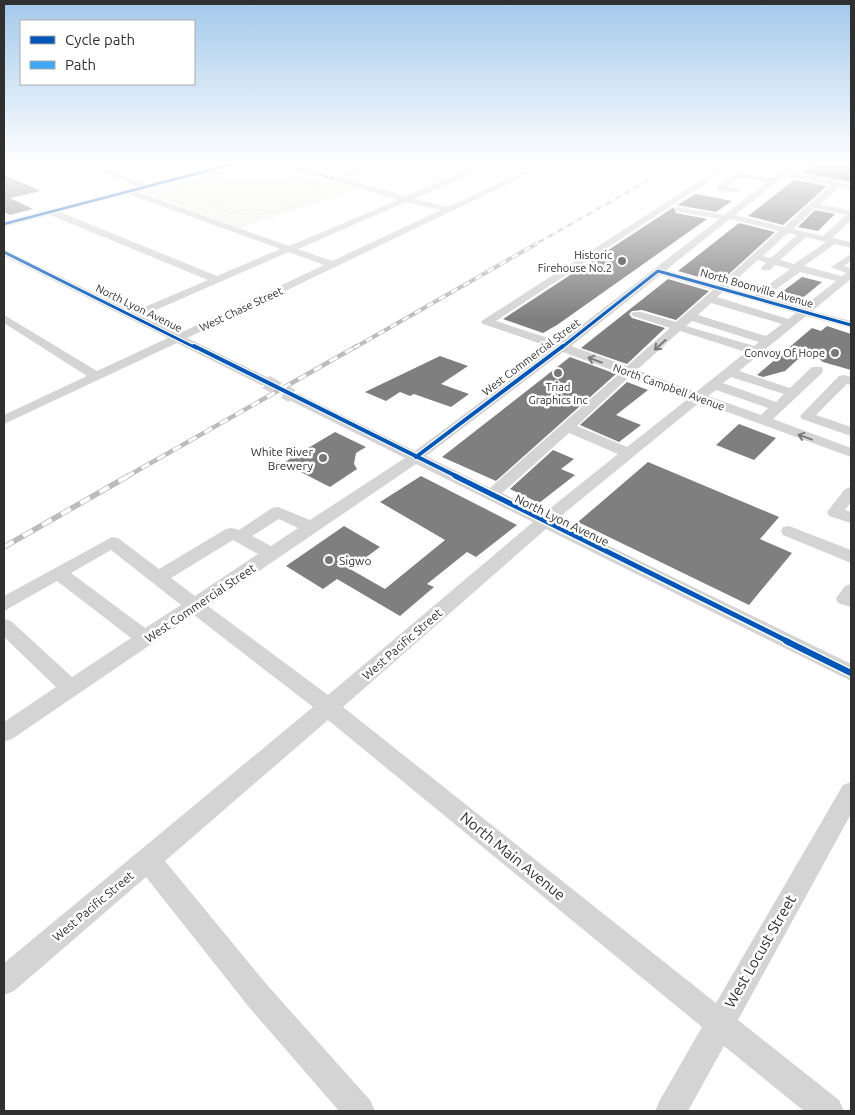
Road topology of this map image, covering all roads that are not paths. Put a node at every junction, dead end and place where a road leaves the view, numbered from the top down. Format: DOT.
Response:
graph roads {
  1 [pos="36,216"];
  2 [pos="62,216"];
  3 [pos="197,216"];
  4 [pos="365,216"];
  5 [pos="437,216"];
  6 [pos="651,216"];
  7 [pos="720,216"];
  8 [pos="802,216"];
  9 [pos="848,216"];
  10 [pos="726,217"];
  11 [pos="4,224"];
  12 [pos="786,230"];
  13 [pos="804,234"];
  14 [pos="829,240"];
  15 [pos="851,245"];
  16 [pos="288,249"];
  17 [pos="829,251"];
  18 [pos="4,252"];
  19 [pos="850,257"];
  20 [pos="756,258"];
  21 [pos="773,262"];
  22 [pos="815,262"];
  23 [pos="334,265"];
  24 [pos="836,267"];
  25 [pos="797,268"];
  26 [pos="658,271"];
  27 [pos="762,272"];
  28 [pos="849,275"];
  29 [pos="217,280"];
  30 [pos="722,289"];
  31 [pos="756,298"];
  32 [pos="707,302"];
  33 [pos="637,314"];
  34 [pos="132,316"];
  35 [pos="691,317"];
  36 [pos="798,317"];
  37 [pos="4,318"];
  38 [pos="851,325"];
  39 [pos="680,327"];
  40 [pos="177,338"];
  41 [pos="762,346"];
  42 [pos="562,347"];
  43 [pos="818,370"];
  44 [pos="629,372"];
  45 [pos="730,372"];
  46 [pos="97,377"];
  47 [pos="851,381"];
  48 [pos="266,382"];
  49 [pos="714,384"];
  50 [pos="793,393"];
  51 [pos="292,396"];
  52 [pos="698,398"];
  53 [pos="778,407"];
  54 [pos="4,420"];
  55 [pos="763,421"];
  56 [pos="568,427"];
  57 [pos="849,428"];
  58 [pos="629,453"];
  59 [pos="851,453"];
  60 [pos="416,457"];
  61 [pos="851,492"];
  62 [pos="491,495"];
  63 [pos="851,518"];
  64 [pos="543,522"];
  65 [pos="312,528"];
  66 [pos="789,531"];
  67 [pos="239,537"];
  68 [pos="272,554"];
  69 [pos="851,557"];
  70 [pos="58,573"];
  71 [pos="159,577"];
  72 [pos="851,590"];
  73 [pos="851,601"];
  74 [pos="4,604"];
  75 [pos="195,606"];
  76 [pos="4,626"];
  77 [pos="146,639"];
  78 [pos="851,673"];
  79 [pos="71,689"];
  80 [pos="328,707"];
  81 [pos="4,734"];
  82 [pos="851,792"];
  83 [pos="148,859"];
  84 [pos="4,981"];
  85 [pos="720,1022"];
  86 [pos="359,1111"];
  87 [pos="671,1111"];
  88 [pos="828,1111"];
  1 -- 11 [label="street"];
  2 -- 29 [label="street"];
  3 -- 16 [label="street"];
  4 -- 16 [label="street"];
  5 -- 23 [label="street, West Chase Street"];
  6 -- 42 [label="street, North Campbell Avenue"];
  7 -- 10 [label="street"];
  8 -- 12 [label="street"];
  9 -- 14 [label="street"];
  10 -- 12 [label="street"];
  10 -- 26 [label="street, West Commercial Street"];
  12 -- 13 [label="street"];
  12 -- 20 [label="street"];
  13 -- 14 [label="street"];
  13 -- 21 [label="street"];
  14 -- 15 [label="street"];
  14 -- 25 [label="street"];
  16 -- 23 [label="street"];
  16 -- 29 [label="street"];
  17 -- 19 [label="street"];
  18 -- 34 [label="street, North Lyon Avenue"];
  19 -- 24 [label="street"];
  20 -- 21 [label="street"];
  20 -- 30 [label="street"];
  21 -- 25 [label="street"];
  21 -- 27 [label="street"];
  22 -- 24 [label="street"];
  23 -- 40 [label="street, West Chase Street"];
  24 -- 28 [label="street"];
  25 -- 28 [label="street"];
  25 -- 31 [label="street"];
  26 -- 30 [label="street, North Boonville Avenue"];
  26 -- 42 [label="street, West Commercial Street"];
  28 -- 36 [label="street, West Pacific Street"];
  29 -- 34 [label="street"];
  30 -- 31 [label="street, North Boonville Avenue"];
  30 -- 32 [label="street"];
  31 -- 36 [label="street, North Boonville Avenue"];
  32 -- 35 [label="street"];
  32 -- 36 [label="street"];
  33 -- 39 [label="street"];
  34 -- 40 [label="street, North Lyon Avenue"];
  35 -- 39 [label="street"];
  35 -- 41 [label="street"];
  36 -- 38 [label="street, North Boonville Avenue"];
  36 -- 41 [label="street, West Pacific Street"];
  37 -- 46 [label="street"];
  39 -- 41 [label="street"];
  39 -- 44 [label="street, one-way"];
  40 -- 46 [label="street, West Chase Street"];
  40 -- 48 [label="street, North Lyon Avenue"];
  41 -- 45 [label="street, West Pacific Street"];
  44 -- 42 [label="street, North Campbell Avenue, one-way"];
  42 -- 60 [label="street, West Commercial Street"];
  43 -- 50 [label="street"];
  44 -- 52 [label="street, North Campbell Avenue"];
  44 -- 56 [label="street"];
  45 -- 49 [label="street, West Pacific Street"];
  45 -- 50 [label="street"];
  46 -- 54 [label="street, West Chase Street"];
  47 -- 57 [label="street"];
  49 -- 52 [label="street, West Pacific Street"];
  49 -- 53 [label="street"];
  50 -- 53 [label="street"];
  51 -- 60 [label="street, North Lyon Avenue"];
  52 -- 55 [label="street, North Campbell Avenue"];
  52 -- 58 [label="street, West Pacific Street"];
  53 -- 55 [label="street"];
  59 -- 55 [label="street, North Campbell Avenue, one-way"];
  56 -- 58 [label="street"];
  56 -- 62 [label="street"];
  58 -- 64 [label="street, West Pacific Street"];
  60 -- 62 [label="street, North Lyon Avenue"];
  60 -- 65 [label="street, West Commercial Street"];
  61 -- 63 [label="street"];
  62 -- 64 [label="street, North Lyon Avenue"];
  64 -- 78 [label="street, North Lyon Avenue"];
  64 -- 80 [label="street, West Pacific Street"];
  65 -- 67 [label="street"];
  65 -- 68 [label="street, West Commercial Street"];
  66 -- 69 [label="street"];
  67 -- 68 [label="street"];
  67 -- 71 [label="street"];
  68 -- 75 [label="street, West Commercial Street"];
  70 -- 71 [label="street, North Main Avenue"];
  70 -- 74 [label="street"];
  70 -- 77 [label="street"];
  71 -- 75 [label="street, North Main Avenue"];
  72 -- 73 [label="street"];
  75 -- 77 [label="street, West Commercial Street"];
  75 -- 80 [label="street, North Main Avenue"];
  76 -- 79 [label="street"];
  77 -- 79 [label="street, West Commercial Street"];
  79 -- 81 [label="street, West Commercial Street"];
  80 -- 83 [label="street, West Pacific Street"];
  80 -- 85 [label="street, North Main Avenue"];
  82 -- 85 [label="street, West Locust Street"];
  83 -- 84 [label="street, West Pacific Street"];
  83 -- 86 [label="street"];
  85 -- 87 [label="street, West Locust Street"];
  85 -- 88 [label="street, North Main Avenue"];
}
